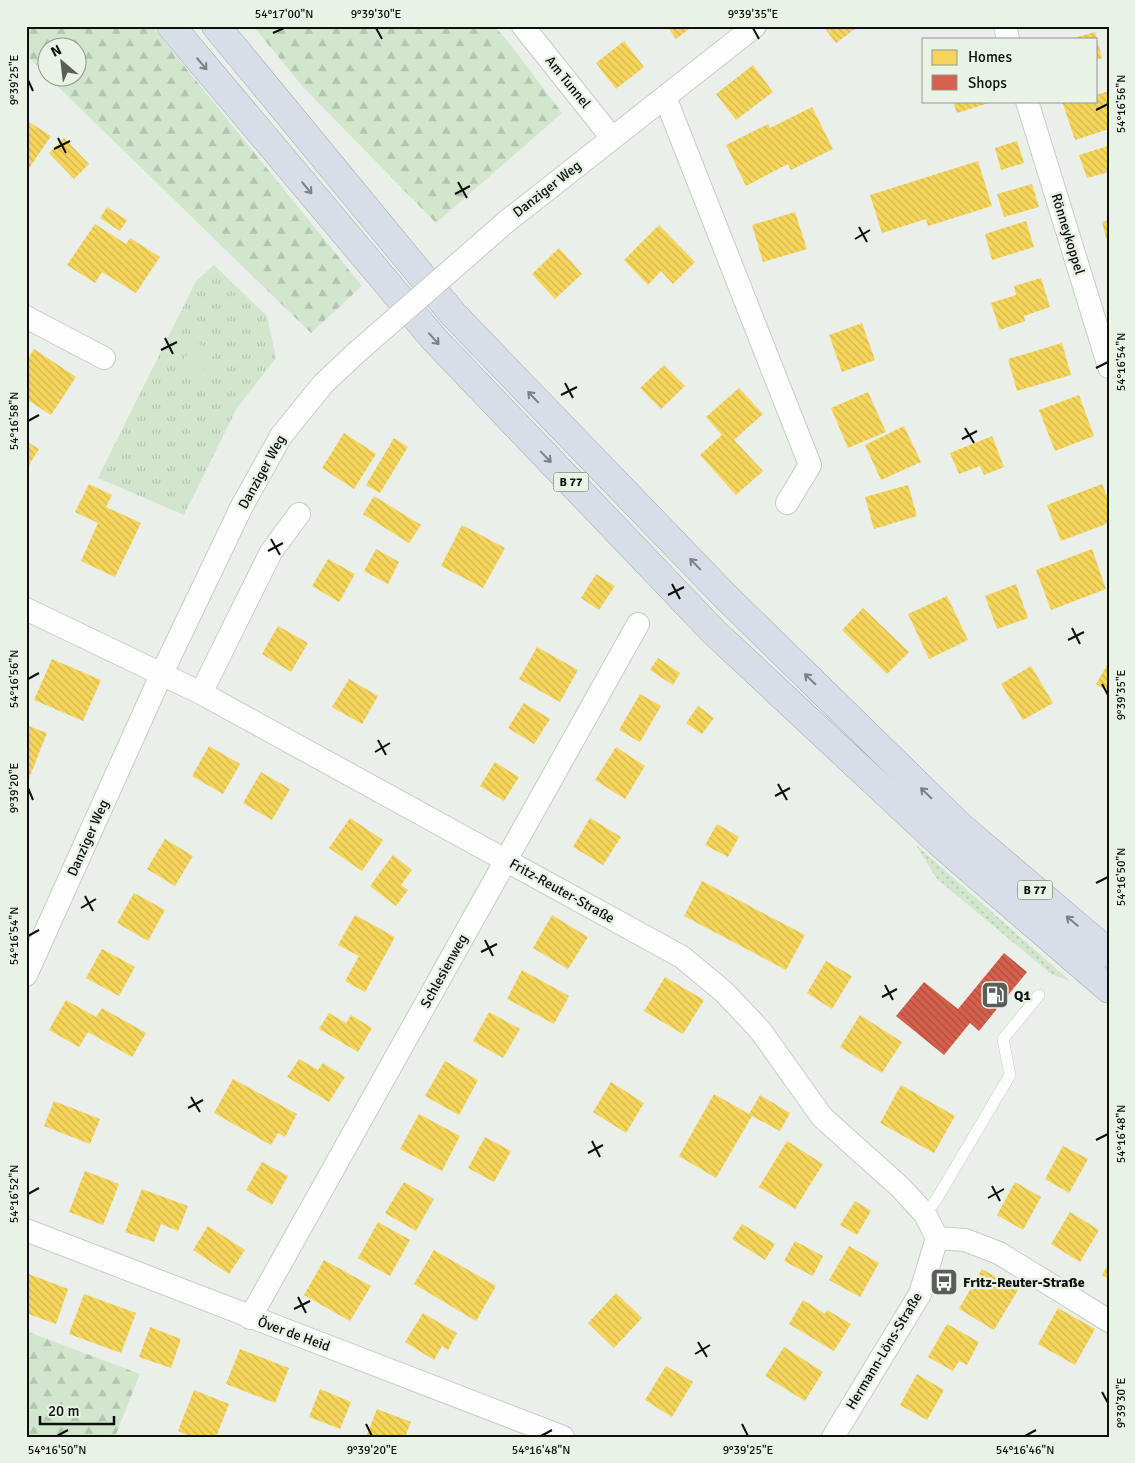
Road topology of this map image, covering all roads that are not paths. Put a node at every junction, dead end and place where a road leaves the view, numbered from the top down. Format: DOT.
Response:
graph roads {
  1 [pos="171,26"];
  2 [pos="216,26"];
  3 [pos="523,26"];
  4 [pos="755,26"];
  5 [pos="1004,26"];
  6 [pos="1008,38"];
  7 [pos="665,97"];
  8 [pos="1027,102"];
  9 [pos="612,138"];
  10 [pos="26,317"];
  11 [pos="104,358"];
  12 [pos="1109,367"];
  13 [pos="787,504"];
  14 [pos="299,514"];
  15 [pos="26,609"];
  16 [pos="638,624"];
  17 [pos="162,673"];
  18 [pos="201,693"];
  19 [pos="961,827"];
  20 [pos="506,860"];
  21 [pos="1109,929"];
  22 [pos="1109,953"];
  23 [pos="26,975"];
  24 [pos="1109,990"];
  25 [pos="1039,995"];
  26 [pos="925,1214"];
  27 [pos="26,1230"];
  28 [pos="938,1238"];
  29 [pos="250,1318"];
  30 [pos="1109,1321"];
  31 [pos="563,1437"];
  32 [pos="833,1437"];
  1 -- 24 [label="highway, B 77, one-way"];
  19 -- 2 [label="highway, B 77, one-way"];
  3 -- 9 [label="street, Am Tunnel"];
  4 -- 7 [label="street, Danziger Weg"];
  5 -- 6 [label="street"];
  7 -- 9 [label="street, Danziger Weg"];
  7 -- 13 [label="street"];
  8 -- 12 [label="street, Rönneykoppel"];
  9 -- 17 [label="street, Danziger Weg, bridge"];
  10 -- 11 [label="street"];
  14 -- 18 [label="street"];
  15 -- 17 [label="street, Fritz-Reuter-Straße"];
  16 -- 20 [label="street, Schlesienweg"];
  17 -- 18 [label="street, Fritz-Reuter-Straße"];
  17 -- 23 [label="street, Danziger Weg"];
  18 -- 20 [label="street, Fritz-Reuter-Straße"];
  19 -- 21 [label="highway"];
  22 -- 19 [label="highway, B 77, one-way"];
  20 -- 26 [label="street, Fritz-Reuter-Straße"];
  20 -- 29 [label="street, Schlesienweg"];
  25 -- 26 [label="lane"];
  26 -- 28 [label="street"];
  27 -- 29 [label="street, Över de Heid"];
  28 -- 30 [label="street"];
  28 -- 32 [label="street, Hermann-Löns-Straße"];
  29 -- 31 [label="street, Över de Heid"];
}
